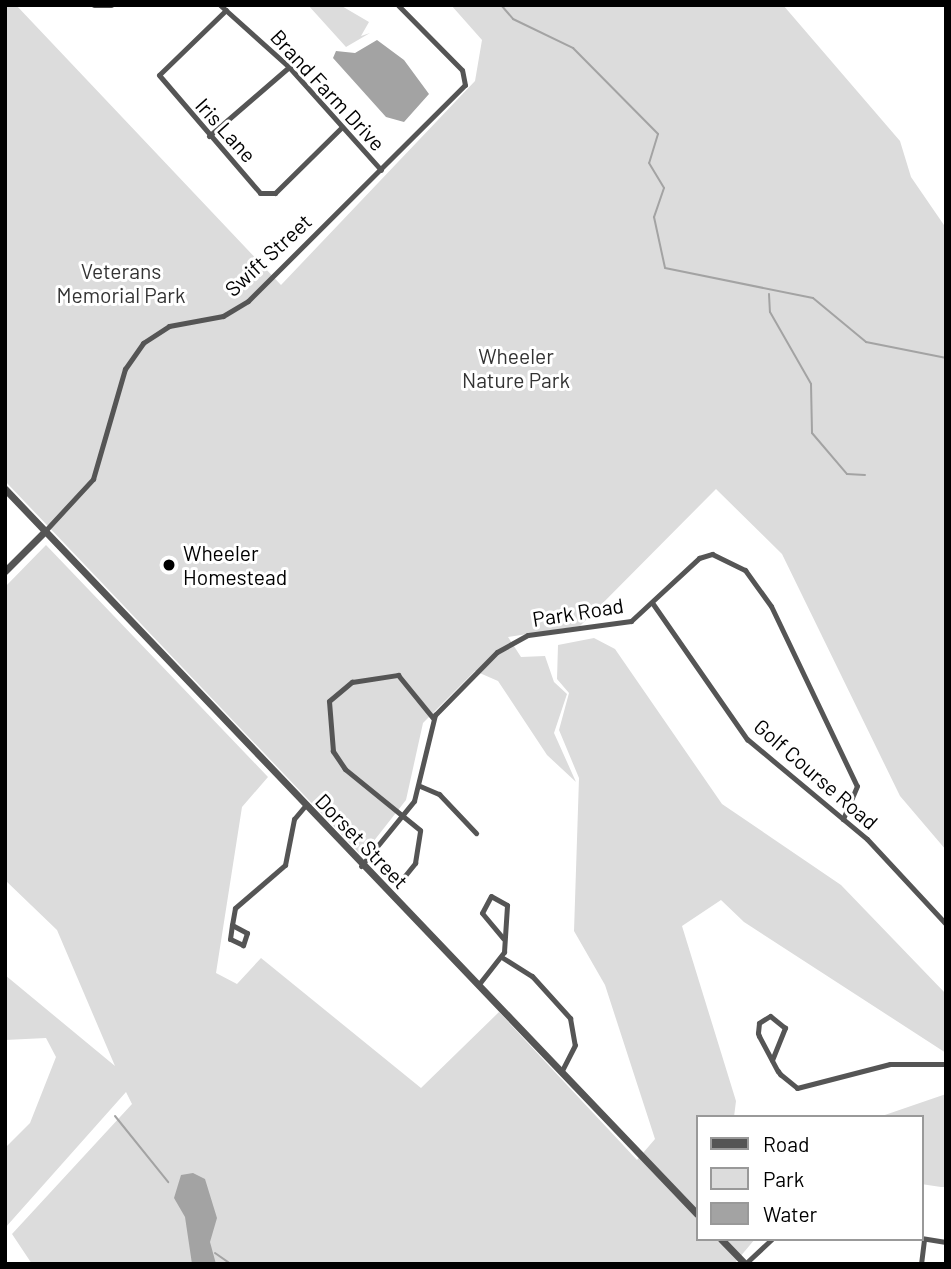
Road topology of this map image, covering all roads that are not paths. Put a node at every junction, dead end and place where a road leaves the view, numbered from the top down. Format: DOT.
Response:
graph roads {
  1 [pos="94,5"];
  2 [pos="111,5"];
  3 [pos="398,5"];
  4 [pos="223,8"];
  5 [pos="289,66"];
  6 [pos="342,127"];
  7 [pos="209,136"];
  8 [pos="381,170"];
  9 [pos="5,489"];
  10 [pos="45,531"];
  11 [pos="5,571"];
  12 [pos="653,604"];
  13 [pos="433,718"];
  14 [pos="420,786"];
  15 [pos="303,807"];
  16 [pos="407,815"];
  17 [pos="843,819"];
  18 [pos="476,833"];
  19 [pos="361,866"];
  20 [pos="399,883"];
  21 [pos="946,924"];
  22 [pos="232,925"];
  23 [pos="503,938"];
  24 [pos="503,958"];
  25 [pos="478,984"];
  26 [pos="772,1060"];
  27 [pos="946,1064"];
  28 [pos="562,1070"];
  29 [pos="696,1213"];
  30 [pos="923,1238"];
  31 [pos="723,1241"];
  32 [pos="770,1241"];
  33 [pos="923,1241"];
  34 [pos="946,1241"];
  35 [pos="745,1264"];
  36 [pos="922,1264"];
  1 -- 2 [label="street"];
  3 -- 8 [label="street, Swift Street"];
  4 -- 5 [label="street, Brand Farm Drive"];
  4 -- 7 [label="street, Iris Lane"];
  5 -- 6 [label="street, Brand Farm Drive"];
  5 -- 7 [label="street"];
  6 -- 7 [label="street, Iris Lane"];
  6 -- 8 [label="street, Brand Farm Drive"];
  8 -- 10 [label="street, Swift Street"];
  9 -- 10 [label="street, Dorset Street"];
  10 -- 11 [label="street, Swift Street"];
  10 -- 15 [label="street, Dorset Street"];
  12 -- 13 [label="street, Park Road"];
  12 -- 17 [label="street, Golf Course Road"];
  12 -- 17 [label="street, Park Road"];
  13 -- 14 [label="street"];
  13 -- 16 [label="street"];
  14 -- 16 [label="street"];
  14 -- 18 [label="street"];
  15 -- 19 [label="street, Dorset Street"];
  15 -- 22 [label="street"];
  16 -- 19 [label="street"];
  16 -- 20 [label="street"];
  17 -- 21 [label="street, Golf Course Road"];
  19 -- 25 [label="street, Dorset Street"];
  23 -- 23 [label="street"];
  23 -- 24 [label="street"];
  24 -- 25 [label="street"];
  24 -- 28 [label="street"];
  25 -- 28 [label="street, Dorset Street"];
  26 -- 26 [label="street"];
  26 -- 27 [label="street"];
  28 -- 29 [label="street, Dorset Street"];
  30 -- 34 [label="street"];
  31 -- 35 [label="street"];
  32 -- 35 [label="street"];
  33 -- 36 [label="street"];
}
